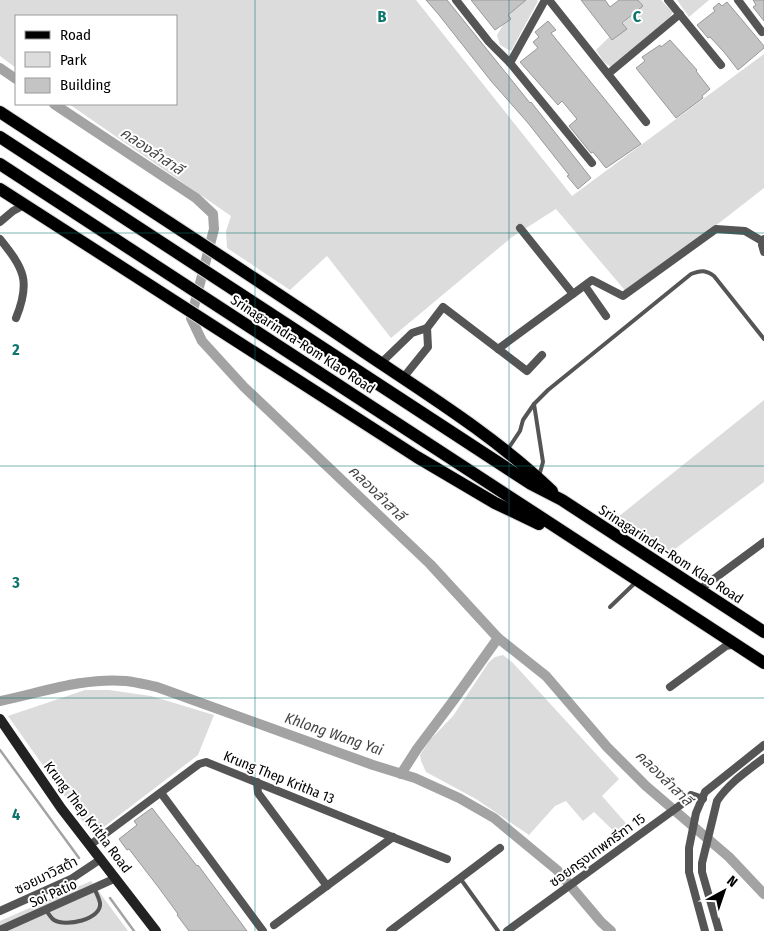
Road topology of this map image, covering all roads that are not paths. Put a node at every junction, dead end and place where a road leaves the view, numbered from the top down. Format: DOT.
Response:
graph roads {
  1 [pos="456,0"];
  2 [pos="544,0"];
  3 [pos="549,0"];
  4 [pos="668,0"];
  5 [pos="738,0"];
  6 [pos="680,14"];
  7 [pos="762,32"];
  8 [pos="510,63"];
  9 [pos="721,65"];
  10 [pos="608,74"];
  11 [pos="0,112"];
  12 [pos="646,122"];
  13 [pos="0,137"];
  14 [pos="592,163"];
  15 [pos="0,164"];
  16 [pos="0,189"];
  17 [pos="24,205"];
  18 [pos="0,222"];
  19 [pos="520,228"];
  20 [pos="0,239"];
  21 [pos="763,240"];
  22 [pos="764,252"];
  23 [pos="585,286"];
  24 [pos="573,294"];
  25 [pos="606,316"];
  26 [pos="16,318"];
  27 [pos="427,328"];
  28 [pos="764,339"];
  29 [pos="498,349"];
  30 [pos="542,355"];
  31 [pos="381,363"];
  32 [pos="403,378"];
  33 [pos="534,404"];
  34 [pos="507,450"];
  35 [pos="539,478"];
  36 [pos="562,500"];
  37 [pos="764,542"];
  38 [pos="590,549"];
  39 [pos="638,581"];
  40 [pos="699,590"];
  41 [pos="610,607"];
  42 [pos="764,632"];
  43 [pos="735,644"];
  44 [pos="764,663"];
  45 [pos="670,687"];
  46 [pos="0,718"];
  47 [pos="764,745"];
  48 [pos="764,758"];
  49 [pos="257,782"];
  50 [pos="161,793"];
  51 [pos="702,798"];
  52 [pos="393,837"];
  53 [pos="90,845"];
  54 [pos="500,848"];
  55 [pos="101,859"];
  56 [pos="447,859"];
  57 [pos="116,878"];
  58 [pos="460,878"];
  59 [pos="327,886"];
  60 [pos="94,888"];
  61 [pos="46,909"];
  62 [pos="0,911"];
  63 [pos="274,925"];
  64 [pos="0,930"];
  65 [pos="156,931"];
  66 [pos="263,931"];
  67 [pos="390,931"];
  68 [pos="498,931"];
  69 [pos="507,931"];
  70 [pos="705,931"];
  71 [pos="718,931"];
  1 -- 8 [label="street"];
  2 -- 8 [label="street"];
  3 -- 10 [label="street"];
  4 -- 6 [label="street"];
  5 -- 7 [label="street"];
  6 -- 9 [label="street"];
  6 -- 10 [label="street"];
  8 -- 14 [label="street"];
  10 -- 12 [label="street"];
  11 -- 31 [label="main road, Srinagarindra-Rom Klao Road"];
  13 -- 36 [label="main road, Srinagarindra-Rom Klao Road"];
  15 -- 38 [label="main road, Srinagarindra-Rom Klao Road"];
  16 -- 17 [label="main road, Srinagarindra-Rom Klao Road"];
  17 -- 18 [label="street"];
  17 -- 38 [label="main road, Srinagarindra-Rom Klao Road"];
  19 -- 24 [label="street"];
  20 -- 26 [label="street"];
  21 -- 22 [label="street"];
  21 -- 23 [label="street"];
  23 -- 24 [label="street"];
  23 -- 25 [label="street"];
  24 -- 29 [label="street"];
  27 -- 29 [label="street"];
  27 -- 31 [label="street"];
  27 -- 32 [label="street"];
  28 -- 33 [label="lane"];
  29 -- 30 [label="street"];
  31 -- 32 [label="main road, Srinagarindra-Rom Klao Road"];
  32 -- 34 [label="main road, Srinagarindra-Rom Klao Road"];
  33 -- 34 [label="lane"];
  33 -- 35 [label="lane"];
  34 -- 35 [label="main road, Srinagarindra-Rom Klao Road"];
  35 -- 36 [label="main road, Srinagarindra-Rom Klao Road"];
  36 -- 40 [label="main road, Srinagarindra-Rom Klao Road"];
  37 -- 40 [label="street"];
  38 -- 39 [label="main road, Srinagarindra-Rom Klao Road"];
  39 -- 41 [label="lane"];
  39 -- 43 [label="main road, Srinagarindra-Rom Klao Road"];
  40 -- 42 [label="main road, Srinagarindra-Rom Klao Road"];
  43 -- 44 [label="main road, Srinagarindra-Rom Klao Road"];
  43 -- 45 [label="street"];
  46 -- 53 [label="main road, Krung Thep Kritha Road"];
  47 -- 51 [label="street"];
  48 -- 71 [label="street"];
  49 -- 50 [label="street, Krung Thep Kritha 13"];
  49 -- 52 [label="street, Krung Thep Kritha 13"];
  49 -- 59 [label="street"];
  50 -- 53 [label="street, Krung Thep Kritha 13"];
  50 -- 66 [label="street"];
  51 -- 69 [label="street, ซอยกรุงเทพกรีฑา 15"];
  51 -- 70 [label="street"];
  52 -- 56 [label="street, Krung Thep Kritha 13"];
  52 -- 59 [label="street"];
  53 -- 55 [label="main road, Krung Thep Kritha Road"];
  54 -- 58 [label="street"];
  55 -- 57 [label="main road, Krung Thep Kritha Road"];
  55 -- 62 [label="street, ซอยมาวิสต้า"];
  57 -- 60 [label="street, Soi Patio"];
  57 -- 65 [label="main road, Krung Thep Kritha Road"];
  58 -- 67 [label="street"];
  58 -- 68 [label="lane"];
  59 -- 63 [label="street"];
  60 -- 61 [label="street, Soi Patio"];
  60 -- 61 [label="lane"];
  61 -- 64 [label="street, Soi Patio"];
}
